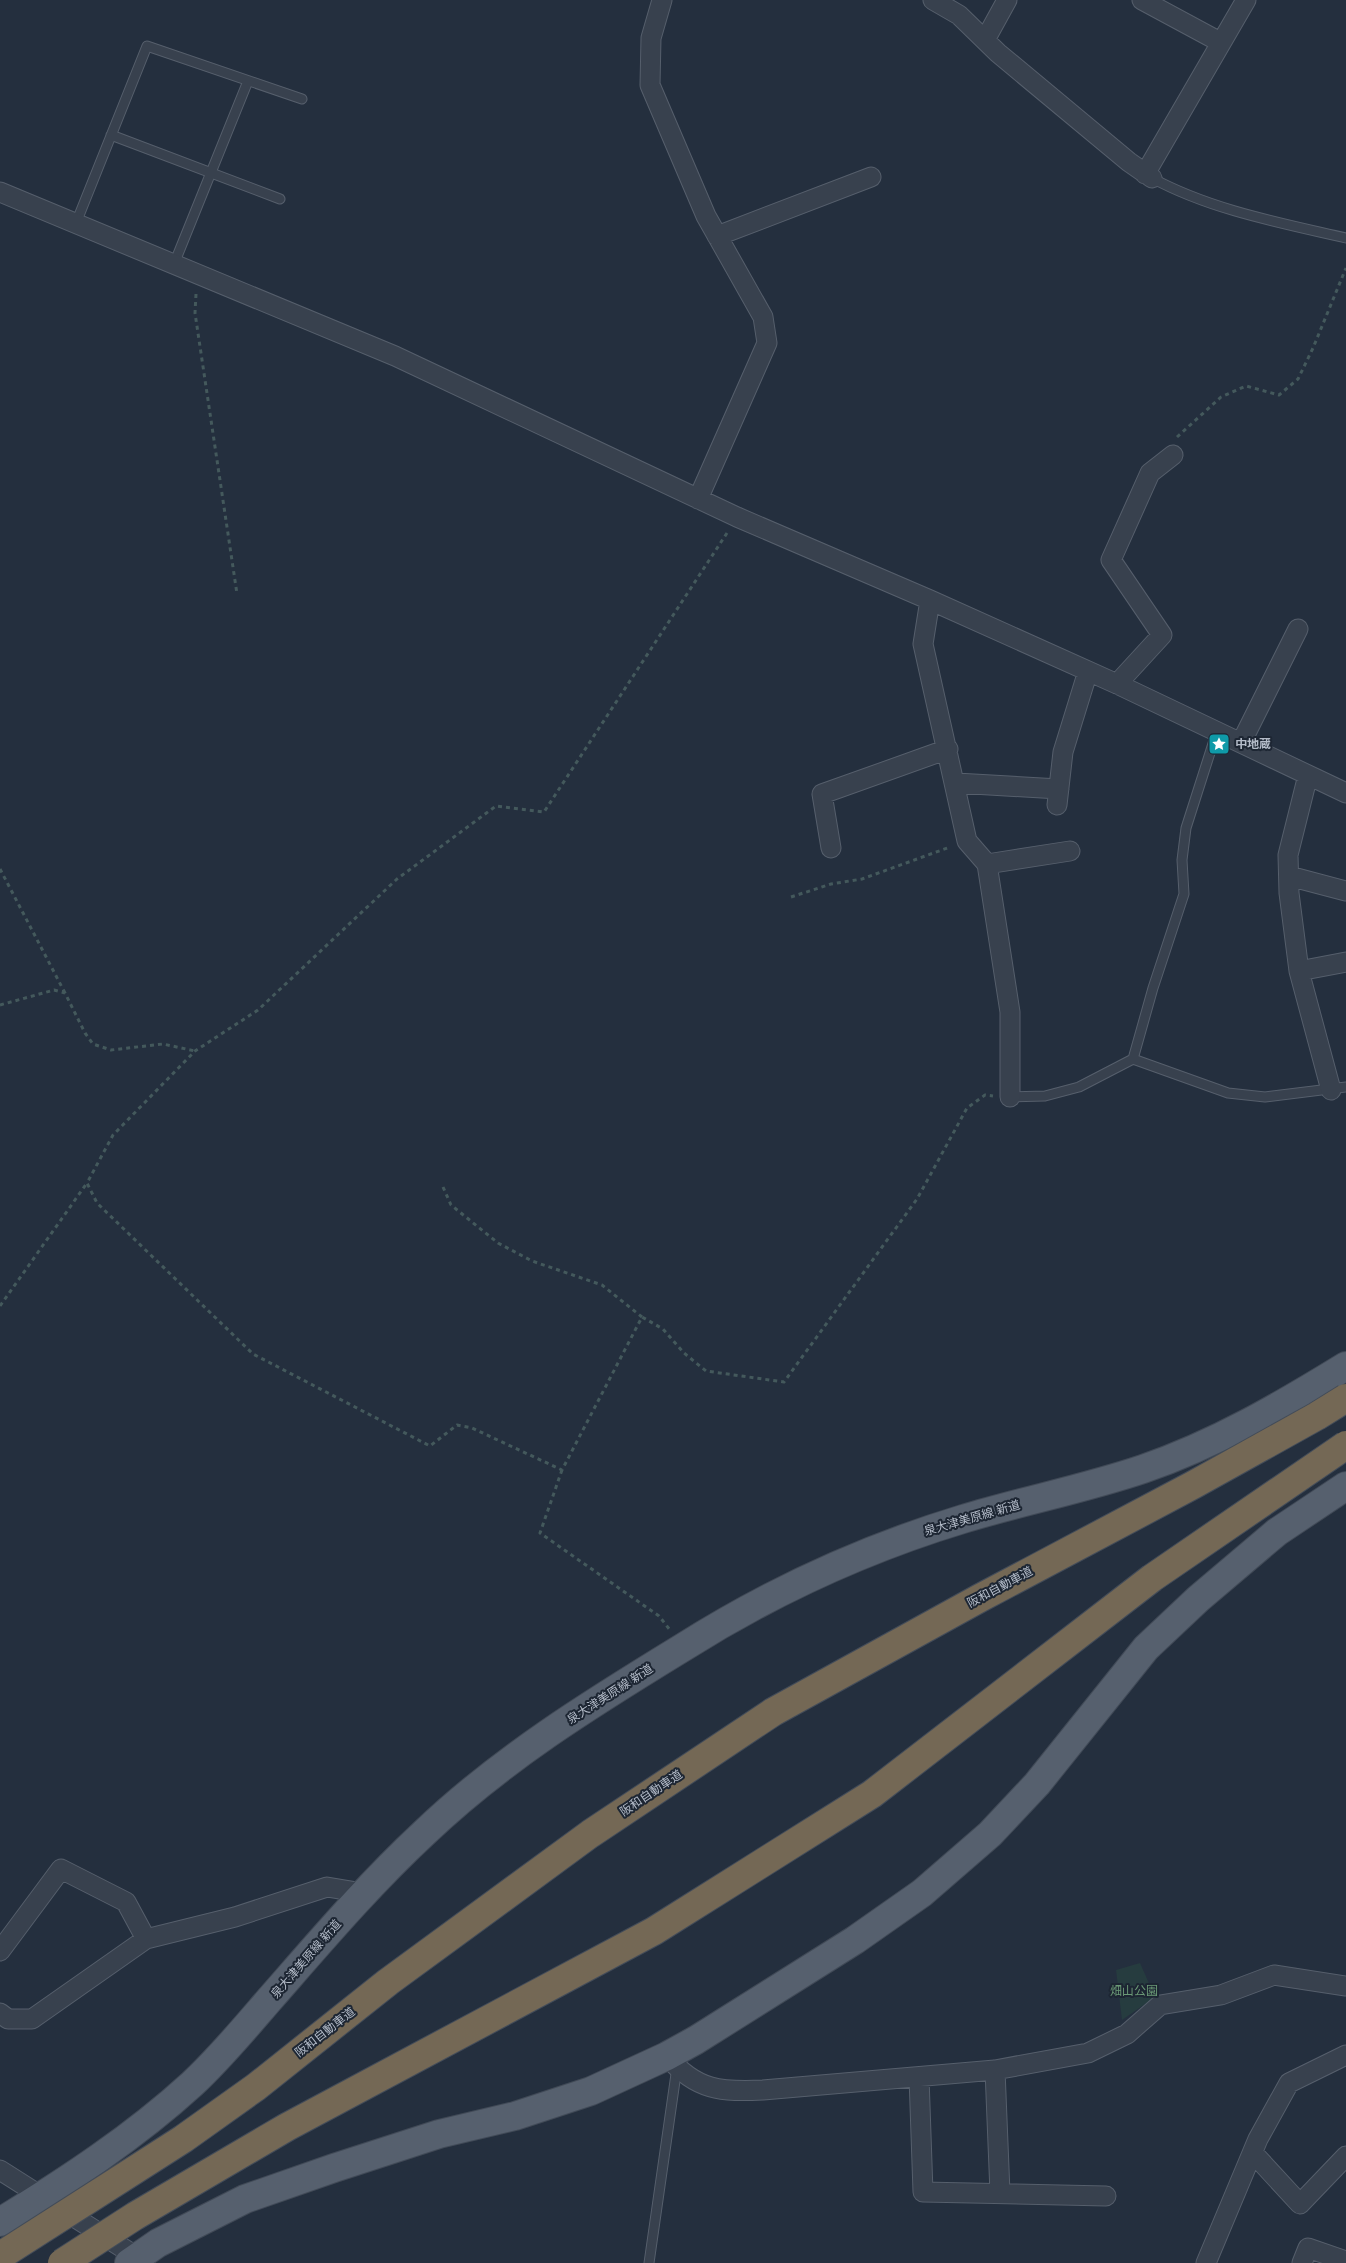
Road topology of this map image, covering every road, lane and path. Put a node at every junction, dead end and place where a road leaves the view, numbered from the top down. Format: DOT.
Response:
graph roads {
  1 [pos="662,0"];
  2 [pos="933,0"];
  3 [pos="1007,0"];
  4 [pos="1142,0"];
  5 [pos="1246,0"];
  6 [pos="985,40"];
  7 [pos="1220,42"];
  8 [pos="248,81"];
  9 [pos="302,100"];
  10 [pos="111,135"];
  11 [pos="211,173"];
  12 [pos="1148,176"];
  13 [pos="871,177"];
  14 [pos="0,192"];
  15 [pos="280,199"];
  16 [pos="76,223"];
  17 [pos="718,236"];
  18 [pos="1346,238"];
  19 [pos="174,264"];
  20 [pos="1346,268"];
  21 [pos="196,273"];
  22 [pos="1174,447"];
  23 [pos="698,499"];
  24 [pos="737,517"];
  25 [pos="237,594"];
  26 [pos="930,600"];
  27 [pos="1298,629"];
  28 [pos="1088,671"];
  29 [pos="1117,684"];
  30 [pos="1217,732"];
  31 [pos="1241,743"];
  32 [pos="948,749"];
  33 [pos="1308,775"];
  34 [pos="956,783"];
  35 [pos="1346,793"];
  36 [pos="967,841"];
  37 [pos="831,848"];
  38 [pos="1070,851"];
  39 [pos="987,864"];
  40 [pos="0,869"];
  41 [pos="1289,876"];
  42 [pos="1346,892"];
  43 [pos="790,897"];
  44 [pos="1346,962"];
  45 [pos="1299,971"];
  46 [pos="65,993"];
  47 [pos="0,1004"];
  48 [pos="195,1051"];
  49 [pos="1133,1059"];
  50 [pos="1338,1088"];
  51 [pos="1010,1097"];
  52 [pos="87,1183"];
  53 [pos="443,1187"];
  54 [pos="0,1306"];
  55 [pos="642,1317"];
  56 [pos="1346,1366"];
  57 [pos="1346,1398"];
  58 [pos="1346,1445"];
  59 [pos="562,1470"];
  60 [pos="1346,1486"];
  61 [pos="682,1647"];
  62 [pos="363,1893"];
  63 [pos="146,1939"];
  64 [pos="0,1951"];
  65 [pos="1346,1986"];
  66 [pos="0,2013"];
  67 [pos="1346,2055"];
  68 [pos="672,2062"];
  69 [pos="995,2070"];
  70 [pos="919,2077"];
  71 [pos="1253,2153"];
  72 [pos="1346,2156"];
  73 [pos="0,2170"];
  74 [pos="1000,2193"];
  75 [pos="42,2196"];
  76 [pos="1106,2196"];
  77 [pos="0,2222"];
  78 [pos="0,2256"];
  79 [pos="137,2261"];
  80 [pos="1346,2261"];
  81 [pos="62,2263"];
  82 [pos="649,2263"];
  83 [pos="1206,2263"];
  84 [pos="1302,2263"];
  1 -- 17 [label="street"];
  2 -- 6 [label="street"];
  3 -- 6 [label="street"];
  4 -- 7 [label="street"];
  5 -- 7 [label="street"];
  6 -- 12 [label="street"];
  7 -- 12 [label="street"];
  8 -- 9 [label="lane"];
  8 -- 10 [label="lane"];
  8 -- 11 [label="lane"];
  10 -- 11 [label="lane"];
  10 -- 16 [label="lane"];
  11 -- 15 [label="lane"];
  11 -- 19 [label="lane"];
  12 -- 18 [label="lane"];
  13 -- 17 [label="street"];
  14 -- 16 [label="street"];
  16 -- 19 [label="street"];
  17 -- 23 [label="street"];
  19 -- 21 [label="street"];
  20 -- 22 [label="path"];
  21 -- 23 [label="street"];
  21 -- 25 [label="path"];
  22 -- 29 [label="street"];
  23 -- 24 [label="street"];
  24 -- 26 [label="street"];
  24 -- 48 [label="path"];
  26 -- 28 [label="street"];
  26 -- 32 [label="street"];
  27 -- 31 [label="street"];
  28 -- 29 [label="street"];
  28 -- 34 [label="street"];
  29 -- 30 [label="street"];
  30 -- 31 [label="street"];
  30 -- 49 [label="lane"];
  31 -- 33 [label="street"];
  32 -- 34 [label="street"];
  32 -- 37 [label="street"];
  33 -- 35 [label="street"];
  33 -- 41 [label="street"];
  34 -- 36 [label="street"];
  36 -- 39 [label="street"];
  36 -- 43 [label="path"];
  38 -- 39 [label="street"];
  39 -- 51 [label="street"];
  40 -- 46 [label="path"];
  41 -- 42 [label="street"];
  41 -- 45 [label="street"];
  44 -- 45 [label="street"];
  45 -- 50 [label="street"];
  46 -- 47 [label="path"];
  46 -- 48 [label="path"];
  48 -- 52 [label="path"];
  49 -- 50 [label="lane"];
  49 -- 51 [label="lane"];
  51 -- 55 [label="path"];
  52 -- 54 [label="path"];
  52 -- 59 [label="path"];
  53 -- 55 [label="path"];
  55 -- 59 [label="path"];
  56 -- 61 [label="main road, 泉大津美原線 新道"];
  57 -- 78 [label="highway, 阪和自動車道, bridge"];
  58 -- 81 [label="highway, bridge"];
  59 -- 61 [label="path"];
  60 -- 68 [label="main road"];
  61 -- 62 [label="main road, 泉大津美原線 新道"];
  62 -- 63 [label="street"];
  62 -- 75 [label="main road, 泉大津美原線 新道"];
  63 -- 64 [label="street"];
  63 -- 66 [label="street"];
  65 -- 69 [label="street"];
  67 -- 71 [label="street"];
  68 -- 70 [label="street"];
  68 -- 79 [label="main road"];
  68 -- 82 [label="lane"];
  69 -- 70 [label="street"];
  69 -- 74 [label="street"];
  70 -- 74 [label="street"];
  71 -- 72 [label="street"];
  71 -- 83 [label="street"];
  73 -- 75 [label="street"];
  74 -- 76 [label="street"];
  75 -- 77 [label="main road, 泉大津美原線 新道"];
  75 -- 79 [label="street"];
  80 -- 84 [label="street"];
}
